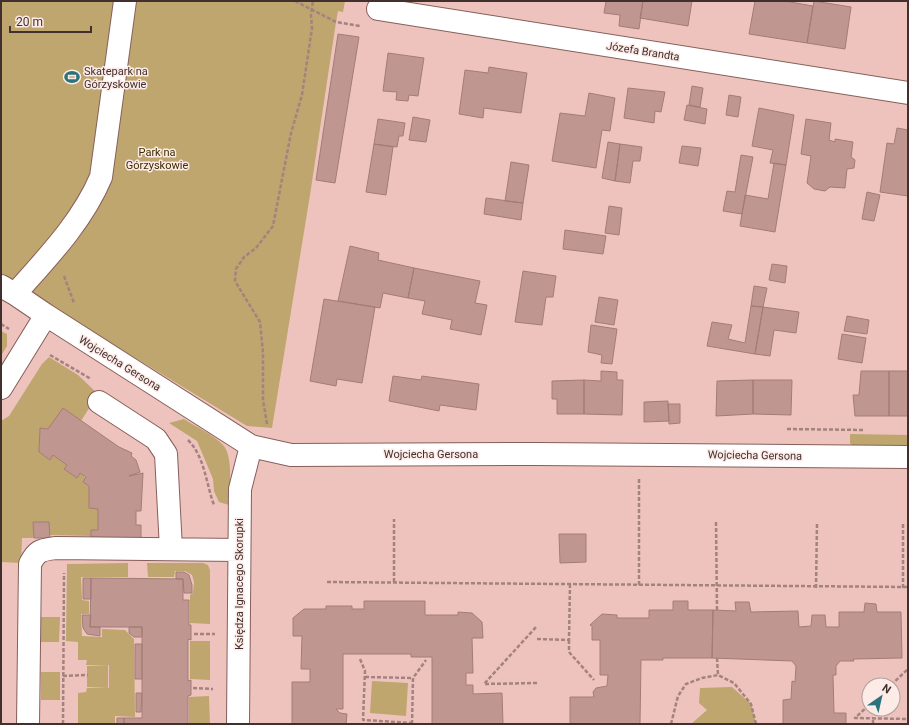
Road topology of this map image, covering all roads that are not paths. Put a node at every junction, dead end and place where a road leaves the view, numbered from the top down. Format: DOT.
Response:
graph roads {
  1 [pos="125,1"];
  2 [pos="378,9"];
  3 [pos="908,93"];
  4 [pos="8,290"];
  5 [pos="46,316"];
  6 [pos="1,388"];
  7 [pos="99,402"];
  8 [pos="251,446"];
  9 [pos="908,457"];
  10 [pos="171,549"];
  11 [pos="238,550"];
  12 [pos="28,724"];
  13 [pos="238,724"];
  1 -- 4 [label="street"];
  2 -- 3 [label="street, Józefa Brandta"];
  4 -- 5 [label="street, Wojciecha Gersona"];
  5 -- 6 [label="street"];
  5 -- 8 [label="street, Wojciecha Gersona"];
  7 -- 10 [label="street"];
  8 -- 9 [label="street, Wojciecha Gersona"];
  8 -- 11 [label="street, Księdza Ignacego Skorupki"];
  10 -- 11 [label="street"];
  10 -- 12 [label="street"];
  11 -- 13 [label="street, Księdza Ignacego Skorupki"];
}
